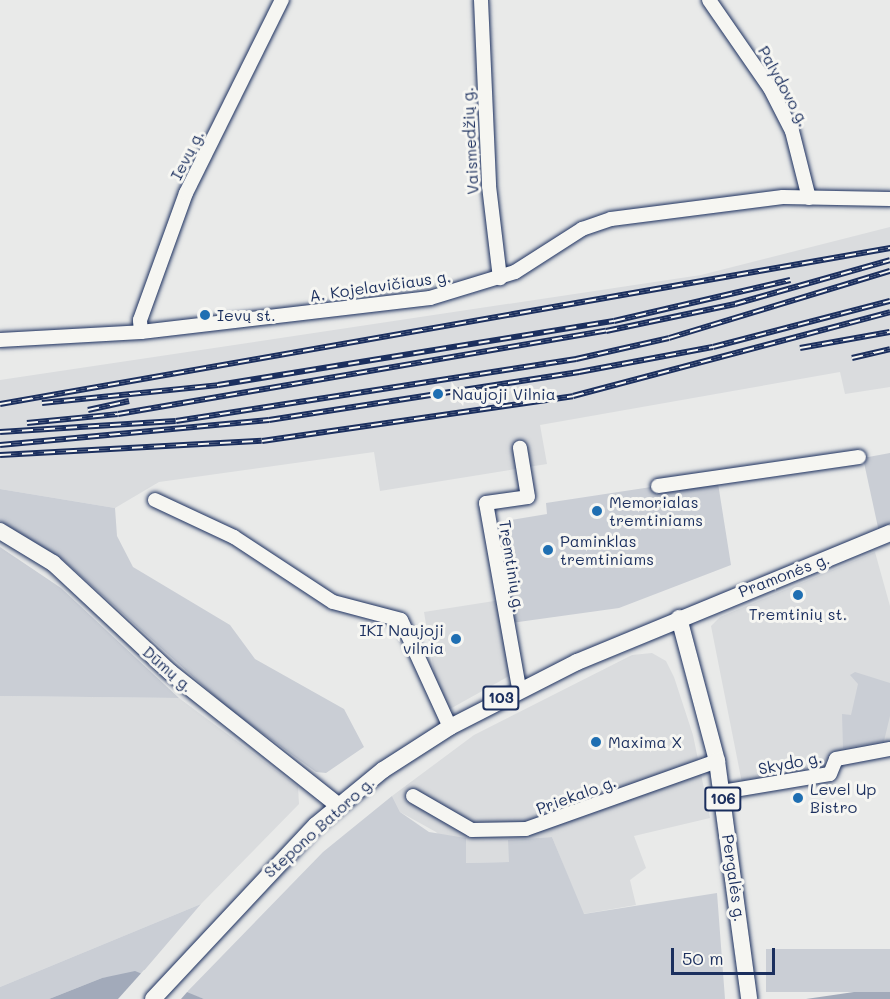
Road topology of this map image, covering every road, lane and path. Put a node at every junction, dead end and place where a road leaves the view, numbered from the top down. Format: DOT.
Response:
graph roads {
  1 [pos="282,0"];
  2 [pos="481,0"];
  3 [pos="709,0"];
  4 [pos="809,198"];
  5 [pos="890,199"];
  6 [pos="500,278"];
  7 [pos="141,332"];
  8 [pos="0,340"];
  9 [pos="520,448"];
  10 [pos="859,457"];
  11 [pos="658,486"];
  12 [pos="155,500"];
  13 [pos="0,531"];
  14 [pos="890,534"];
  15 [pos="679,618"];
  16 [pos="519,688"];
  17 [pos="450,727"];
  18 [pos="890,749"];
  19 [pos="717,761"];
  20 [pos="722,792"];
  21 [pos="413,796"];
  22 [pos="339,805"];
  23 [pos="748,992"];
  24 [pos="153,999"];
  1 -- 7 [label="street, Ievų g."];
  2 -- 6 [label="street, Vaismedžių g."];
  3 -- 4 [label="street, Palydovo g."];
  4 -- 5 [label="street, A. Kojelavičiaus g."];
  4 -- 6 [label="street, A. Kojelavičiaus g."];
  6 -- 7 [label="street, A. Kojelavičiaus g."];
  7 -- 8 [label="street, A. Kojelavičiaus g."];
  9 -- 16 [label="street, Tremtinių g."];
  10 -- 11 [label="street"];
  12 -- 17 [label="street"];
  13 -- 22 [label="main road, Dūmų g."];
  14 -- 15 [label="main road, Pramonės g. / 103"];
  15 -- 16 [label="main road, Stepono Batoro g. / 103"];
  15 -- 19 [label="main road, Pergalės g. / 106"];
  16 -- 17 [label="main road, Stepono Batoro g. / 103"];
  17 -- 22 [label="main road, Stepono Batoro g. / 103"];
  18 -- 20 [label="street, Skydo g."];
  19 -- 20 [label="main road, Pergalės g. / 106"];
  19 -- 21 [label="street, Priekalo g."];
  20 -- 23 [label="main road, Pergalės g. / 106"];
  22 -- 24 [label="main road, Stepono Batoro g. / 103"];
}
